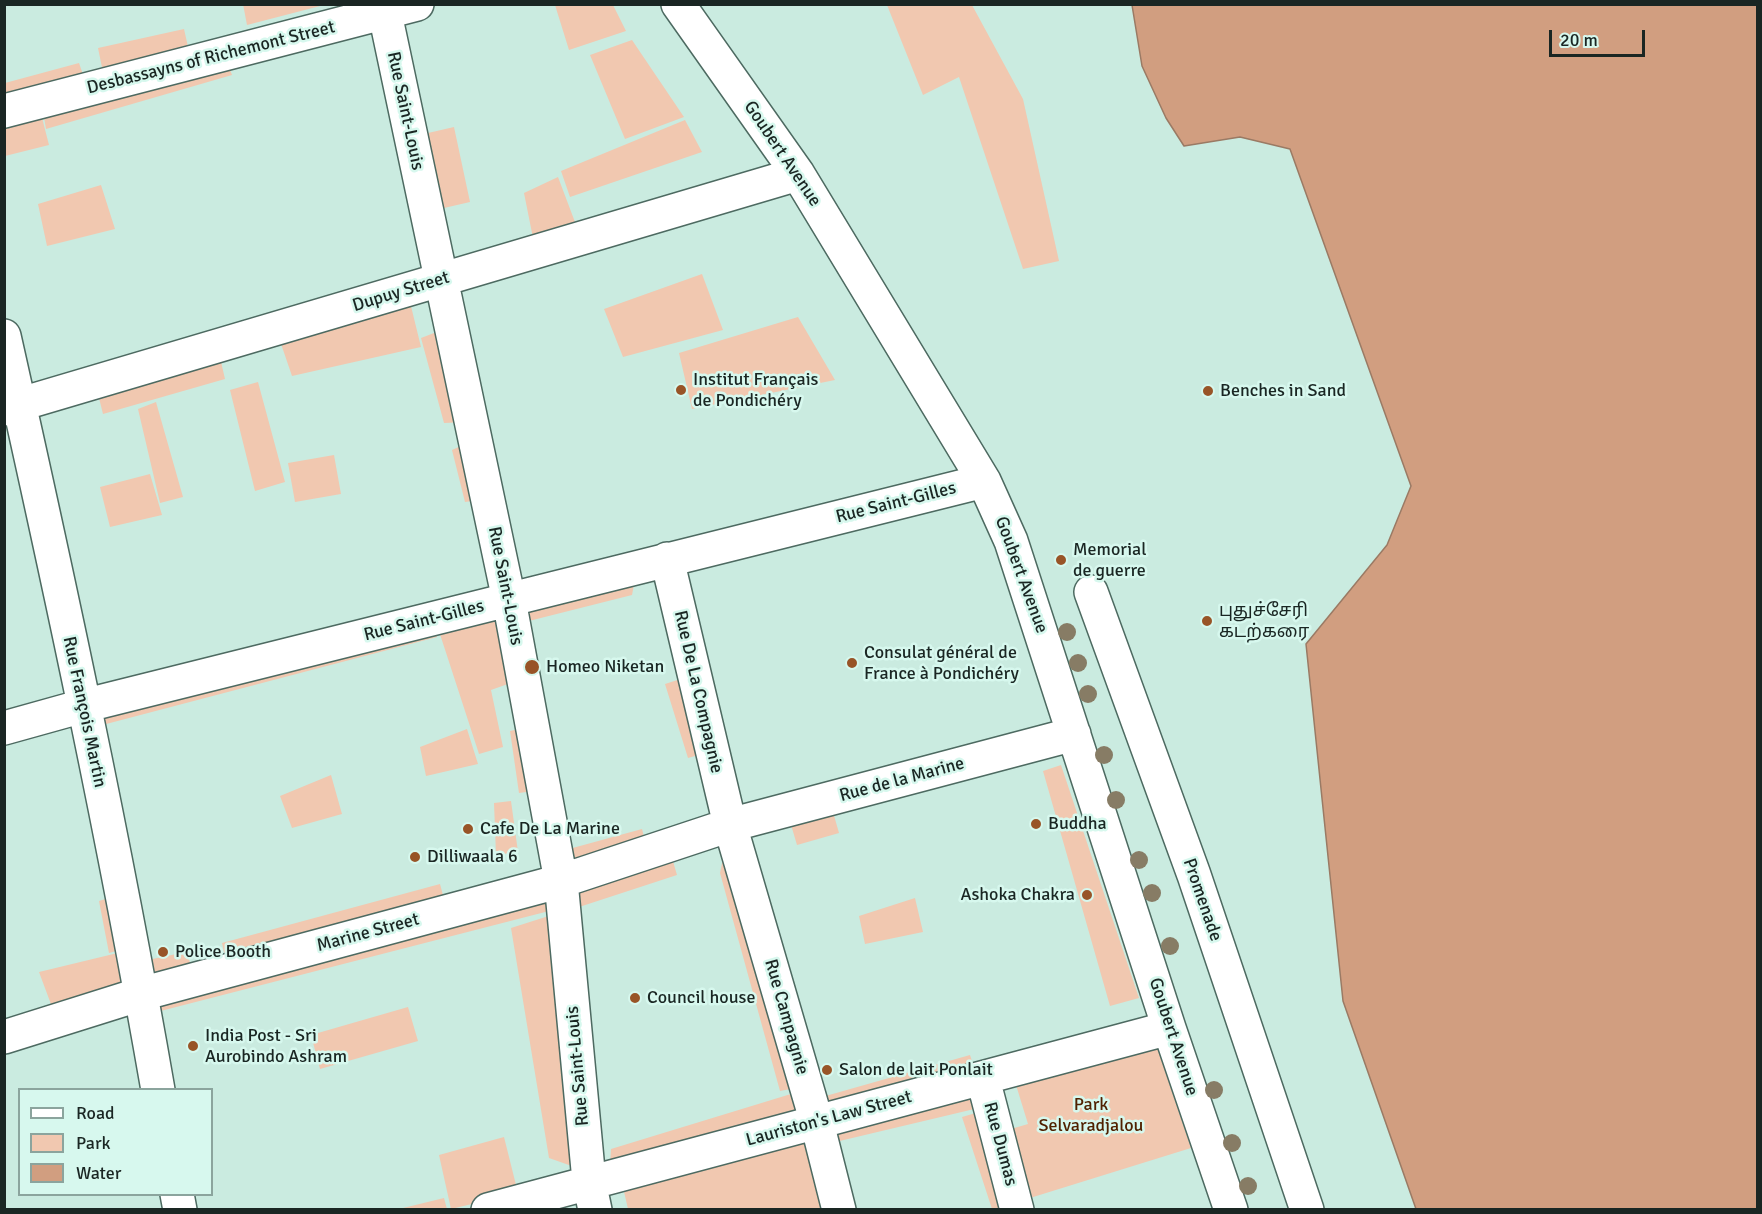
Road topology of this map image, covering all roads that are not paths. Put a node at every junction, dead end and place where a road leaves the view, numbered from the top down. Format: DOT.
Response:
graph roads {
  1 [pos="417,4"];
  2 [pos="678,4"];
  3 [pos="384,9"];
  4 [pos="4,111"];
  5 [pos="798,174"];
  6 [pos="441,280"];
  7 [pos="4,336"];
  8 [pos="12,407"];
  9 [pos="984,481"];
  10 [pos="667,559"];
  11 [pos="1091,592"];
  12 [pos="509,600"];
  13 [pos="83,706"];
  14 [pos="4,728"];
  15 [pos="1074,734"];
  16 [pos="730,825"];
  17 [pos="561,881"];
  18 [pos="141,994"];
  19 [pos="1169,1028"];
  20 [pos="4,1037"];
  21 [pos="983,1079"];
  22 [pos="158,1088"];
  23 [pos="817,1123"];
  24 [pos="592,1195"];
  25 [pos="488,1209"];
  26 [pos="839,1209"];
  27 [pos="1017,1209"];
  28 [pos="1231,1209"];
  29 [pos="1307,1209"];
  1 -- 3 [label="street, Desbassayns of Richemont Street"];
  2 -- 5 [label="street, Goubert Avenue"];
  3 -- 4 [label="street, Desbassayns of Richemont Street"];
  3 -- 6 [label="street, Rue Saint-Louis"];
  5 -- 6 [label="street, Dupuy Street"];
  5 -- 9 [label="street, Goubert Avenue"];
  6 -- 8 [label="street, Dupuy Street"];
  6 -- 12 [label="street, Rue Saint-Louis"];
  7 -- 8 [label="street, Rue François Martin"];
  8 -- 13 [label="street, Rue François Martin"];
  9 -- 10 [label="street, Rue Saint-Gilles"];
  9 -- 15 [label="street, Goubert Avenue"];
  10 -- 12 [label="street, Rue Saint-Gilles"];
  10 -- 16 [label="street, Rue De La Compagnie"];
  11 -- 29 [label="street, Promenade"];
  12 -- 13 [label="street, Rue Saint-Gilles"];
  12 -- 17 [label="street, Rue Saint-Louis"];
  13 -- 14 [label="street, Rue Saint-Gilles"];
  13 -- 18 [label="street, Rue François Martin"];
  15 -- 16 [label="street, Rue de la Marine"];
  15 -- 19 [label="street, Goubert Avenue"];
  16 -- 17 [label="street, Marine Street"];
  16 -- 23 [label="street, Rue Campagnie"];
  17 -- 18 [label="street, Marine Street"];
  17 -- 24 [label="street, Rue Saint-Louis"];
  18 -- 20 [label="street, Marine Street"];
  18 -- 22 [label="street, Rue François Martin"];
  19 -- 21 [label="street, Lauriston's Law Street"];
  19 -- 28 [label="street, Goubert Avenue"];
  21 -- 23 [label="street, Lauriston's Law Street"];
  21 -- 27 [label="street, Rue Dumas"];
  23 -- 24 [label="street, Lauriston's Law Street"];
  23 -- 26 [label="street, Rue Campagnie"];
  24 -- 25 [label="street, Lauriston's Law Street"];
}
